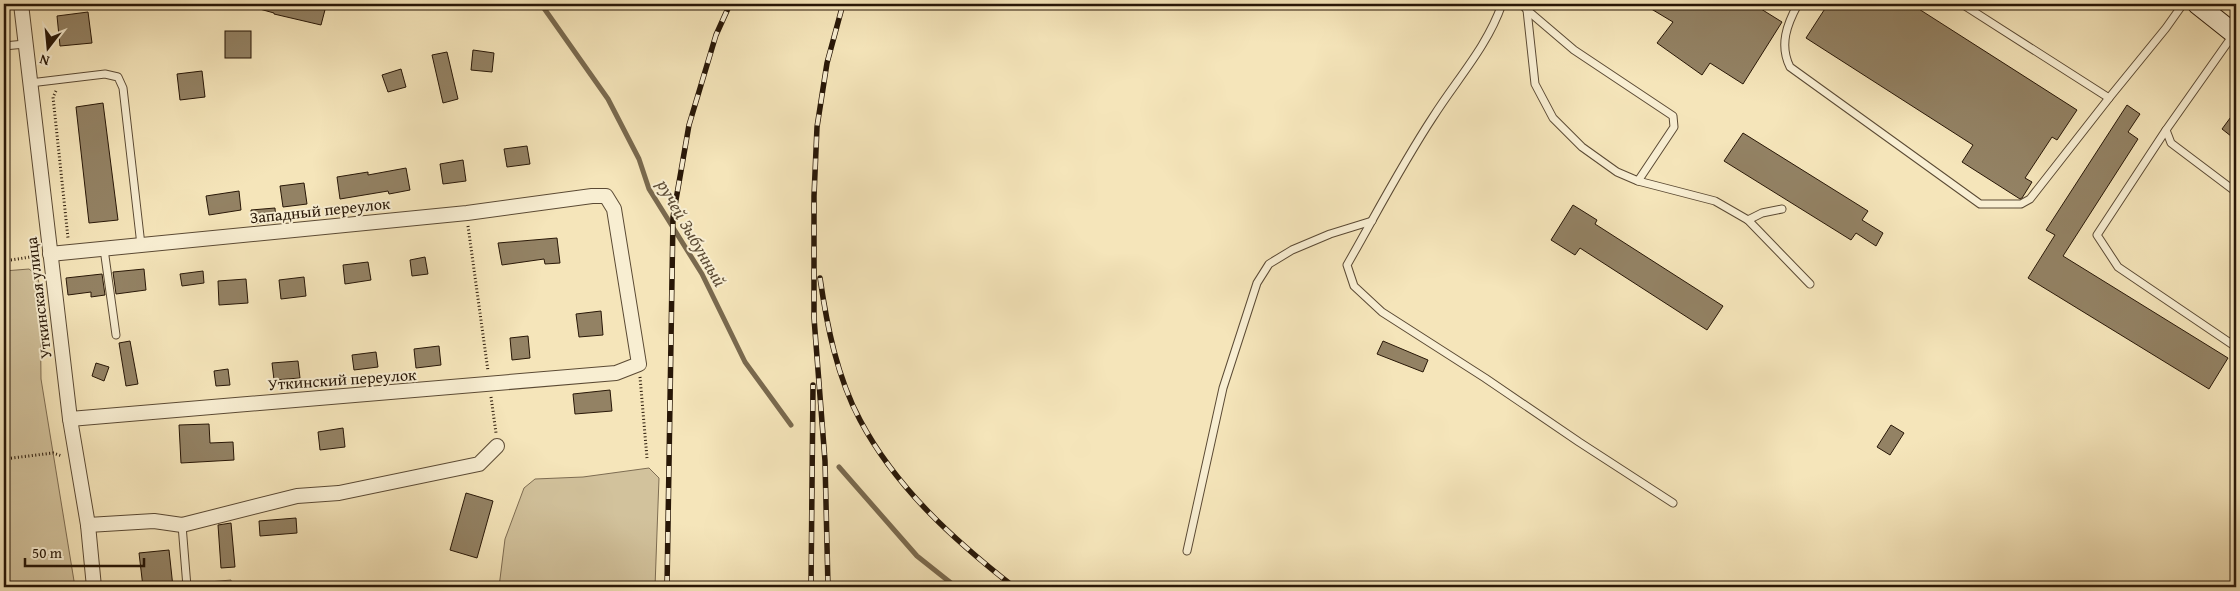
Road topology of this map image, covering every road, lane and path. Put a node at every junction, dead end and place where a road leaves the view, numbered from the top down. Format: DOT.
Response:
graph roads {
  1 [pos="21,4"];
  2 [pos="1502,4"];
  3 [pos="1798,4"];
  4 [pos="1962,4"];
  5 [pos="2183,4"];
  6 [pos="2197,4"];
  7 [pos="1525,7"];
  8 [pos="2236,33"];
  9 [pos="25,44"];
  10 [pos="4,46"];
  11 [pos="29,83"];
  12 [pos="58,88"];
  13 [pos="2108,98"];
  14 [pos="2166,130"];
  15 [pos="1638,181"];
  16 [pos="2236,192"];
  17 [pos="1782,209"];
  18 [pos="467,213"];
  19 [pos="1748,220"];
  20 [pos="1372,221"];
  21 [pos="140,245"];
  22 [pos="104,249"];
  23 [pos="70,251"];
  24 [pos="50,254"];
  25 [pos="4,261"];
  26 [pos="1810,284"];
  27 [pos="116,335"];
  28 [pos="2236,347"];
  29 [pos="639,364"];
  30 [pos="490,385"];
  31 [pos="70,419"];
  32 [pos="497,446"];
  33 [pos="647,458"];
  34 [pos="4,459"];
  35 [pos="77,459"];
  36 [pos="1673,502"];
  37 [pos="88,525"];
  38 [pos="182,525"];
  39 [pos="1187,551"];
  40 [pos="94,587"];
  41 [pos="186,587"];
  1 -- 9 [label="street, Уткинская улица"];
  2 -- 20 [label="lane"];
  3 -- 13 [label="lane"];
  4 -- 13 [label="lane"];
  5 -- 13 [label="lane"];
  6 -- 8 [label="main road"];
  7 -- 15 [label="lane"];
  7 -- 15 [label="lane"];
  8 -- 14 [label="lane"];
  9 -- 10 [label="lane"];
  9 -- 11 [label="street, Уткинская улица"];
  11 -- 21 [label="lane"];
  11 -- 24 [label="street, Уткинская улица"];
  12 -- 23 [label="path"];
  14 -- 16 [label="lane"];
  14 -- 28 [label="lane"];
  15 -- 19 [label="lane"];
  17 -- 19 [label="lane"];
  18 -- 21 [label="street, Западный переулок"];
  18 -- 29 [label="street, Западный переулок"];
  18 -- 30 [label="path"];
  19 -- 26 [label="lane"];
  20 -- 36 [label="lane"];
  20 -- 39 [label="lane"];
  21 -- 22 [label="street, Западный переулок"];
  22 -- 23 [label="street, Западный переулок"];
  22 -- 27 [label="lane"];
  23 -- 24 [label="street, Западный переулок"];
  24 -- 25 [label="path"];
  24 -- 31 [label="street, Уткинская улица"];
  29 -- 30 [label="street, Уткинский переулок"];
  29 -- 33 [label="path"];
  30 -- 31 [label="street, Уткинский переулок"];
  30 -- 32 [label="path"];
  31 -- 35 [label="street, Уткинская улица"];
  32 -- 38 [label="street"];
  34 -- 35 [label="path"];
  35 -- 37 [label="street, Уткинская улица"];
  37 -- 38 [label="street"];
  37 -- 40 [label="street, Уткинская улица"];
  38 -- 41 [label="lane"];
}
